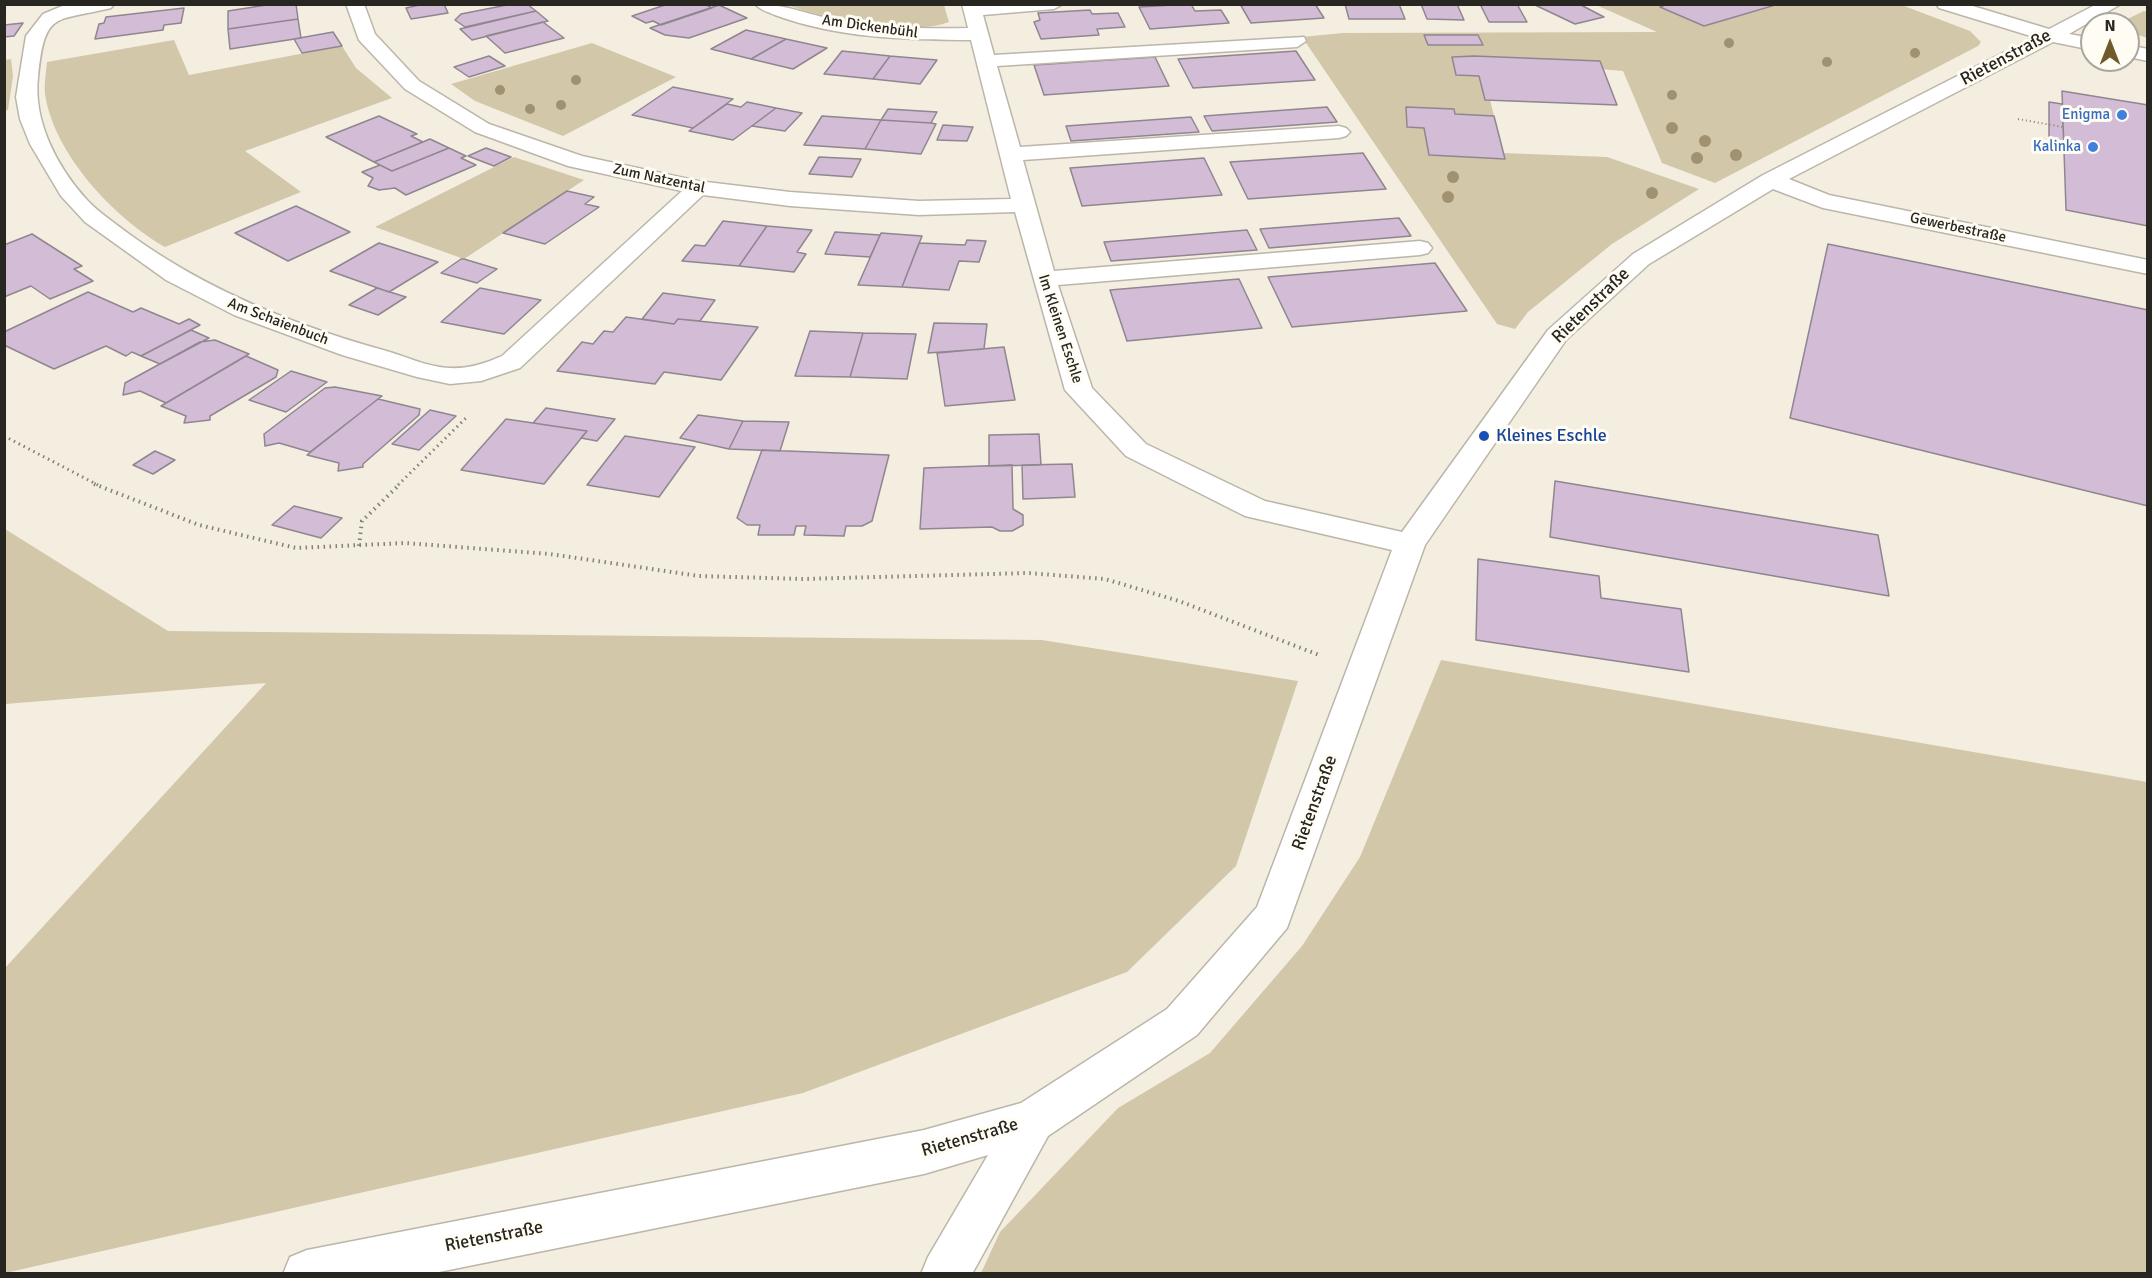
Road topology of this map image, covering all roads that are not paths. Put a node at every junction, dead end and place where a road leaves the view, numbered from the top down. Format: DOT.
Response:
graph roads {
  1 [pos="105,4"];
  2 [pos="355,4"];
  3 [pos="764,4"];
  4 [pos="1054,4"];
  5 [pos="1945,4"];
  6 [pos="2112,4"];
  7 [pos="974,16"];
  8 [pos="2048,35"];
  9 [pos="1298,41"];
  10 [pos="2080,42"];
  11 [pos="986,61"];
  12 [pos="1339,132"];
  13 [pos="1011,154"];
  14 [pos="1771,180"];
  15 [pos="698,188"];
  16 [pos="1023,205"];
  17 [pos="1420,248"];
  18 [pos="2148,267"];
  19 [pos="1044,279"];
  20 [pos="1410,544"];
  21 [pos="1032,1121"];
  22 [pos="307,1274"];
  23 [pos="945,1274"];
  1 -- 15 [label="street, Am Schaienbuch"];
  2 -- 15 [label="street, Zum Natzental"];
  3 -- 7 [label="street, Am Dickenbühl"];
  4 -- 7 [label="street"];
  5 -- 8 [label="street"];
  6 -- 8 [label="street, Rietenstraße"];
  7 -- 11 [label="street, Im Kleinen Eschle"];
  8 -- 10 [label="street"];
  8 -- 14 [label="street, Rietenstraße"];
  9 -- 11 [label="street"];
  11 -- 13 [label="street, Im Kleinen Eschle"];
  12 -- 13 [label="street"];
  13 -- 16 [label="street, Im Kleinen Eschle"];
  14 -- 18 [label="street, Gewerbestraße"];
  14 -- 20 [label="street, Rietenstraße"];
  15 -- 16 [label="street, Zum Natzental"];
  16 -- 19 [label="street, Im Kleinen Eschle"];
  17 -- 19 [label="street"];
  19 -- 20 [label="street, Im Kleinen Eschle"];
  20 -- 21 [label="street, Rietenstraße"];
  21 -- 22 [label="street, Rietenstraße"];
  21 -- 23 [label="street"];
}
